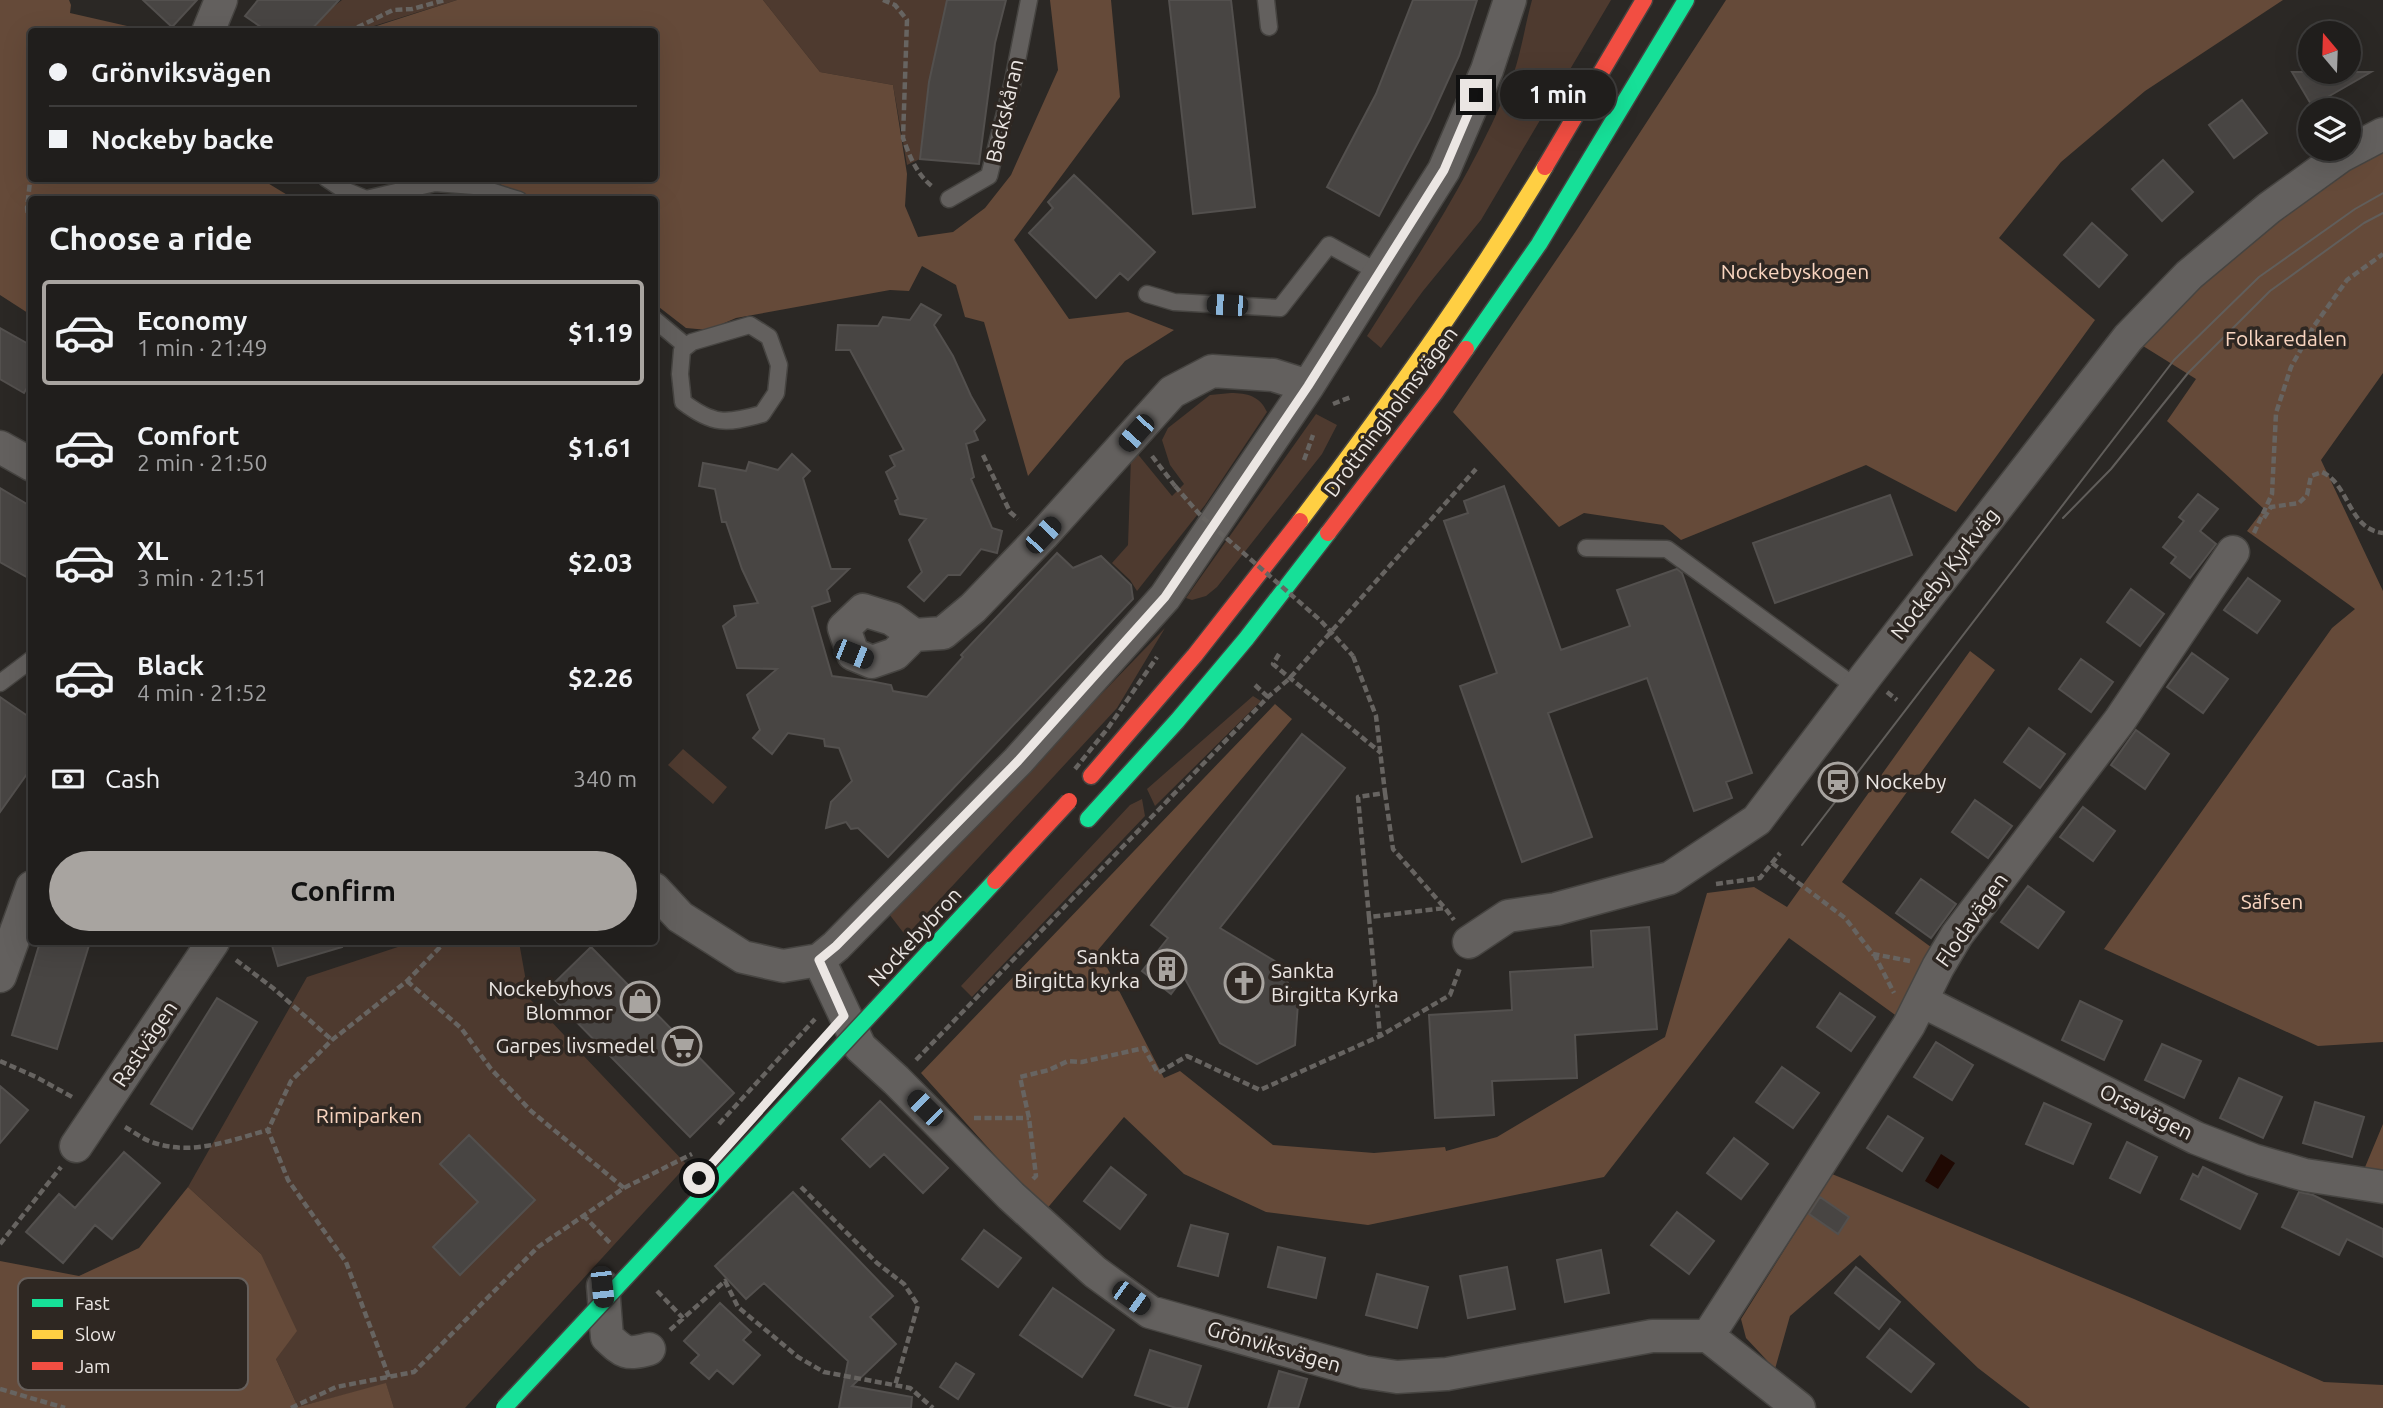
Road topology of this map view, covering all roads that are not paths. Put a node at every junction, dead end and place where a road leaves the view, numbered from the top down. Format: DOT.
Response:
graph roads {
  1 [pos="221,0"];
  2 [pos="1029,0"];
  3 [pos="1266,0"];
  4 [pos="1510,0"];
  5 [pos="1644,0"];
  6 [pos="1685,0"];
  7 [pos="1269,27"];
  8 [pos="210,28"];
  9 [pos="2383,134"];
  10 [pos="331,182"];
  11 [pos="349,195"];
  12 [pos="379,196"];
  13 [pos="506,196"];
  14 [pos="949,200"];
  15 [pos="1378,272"];
  16 [pos="1147,294"];
  17 [pos="658,323"];
  18 [pos="686,346"];
  19 [pos="1315,397"];
  20 [pos="0,447"];
  21 [pos="28,463"];
  22 [pos="1586,548"];
  23 [pos="2233,552"];
  24 [pos="914,635"];
  25 [pos="28,662"];
  26 [pos="0,683"];
  27 [pos="1857,688"];
  28 [pos="1069,801"];
  29 [pos="1084,824"];
  30 [pos="658,893"];
  31 [pos="28,898"];
  32 [pos="1469,942"];
  33 [pos="211,945"];
  34 [pos="827,953"];
  35 [pos="0,976"];
  36 [pos="1922,1001"];
  37 [pos="840,1006"];
  38 [pos="878,1042"];
  39 [pos="859,1062"];
  40 [pos="76,1146"];
  41 [pos="2383,1187"];
  42 [pos="620,1317"];
  43 [pos="1708,1336"];
  44 [pos="591,1347"];
  45 [pos="649,1349"];
  46 [pos="504,1408"];
  47 [pos="1799,1408"];
  1 -- 8 [label="street"];
  2 -- 14 [label="lane, Backskåran"];
  3 -- 7 [label="lane"];
  4 -- 15 [label="street"];
  5 -- 28 [label="main road, Drottningholmsvägen"];
  6 -- 29 [label="main road, Drottningholmsvägen"];
  9 -- 27 [label="street, Nockeby Kyrkväg"];
  10 -- 11 [label="lane"];
  12 -- 13 [label="lane"];
  15 -- 16 [label="lane"];
  15 -- 19 [label="street"];
  17 -- 18 [label="lane"];
  18 -- 18 [label="lane"];
  19 -- 24 [label="street"];
  19 -- 34 [label="street"];
  20 -- 21 [label="street"];
  22 -- 27 [label="lane"];
  23 -- 36 [label="street, Flodavägen"];
  25 -- 26 [label="lane"];
  27 -- 32 [label="street, Nockeby Kyrkväg"];
  28 -- 46 [label="main road, Nockebybron, bridge"];
  30 -- 34 [label="street"];
  31 -- 35 [label="street"];
  33 -- 40 [label="street, Rastvägen"];
  34 -- 37 [label="street, Grönviksvägen"];
  36 -- 41 [label="street, Orsavägen"];
  36 -- 43 [label="street, Flodavägen"];
  37 -- 43 [label="street, Grönviksvägen"];
  37 -- 45 [label="street"];
  38 -- 39 [label="main road"];
  42 -- 44 [label="main road"];
  43 -- 47 [label="street"];
}
